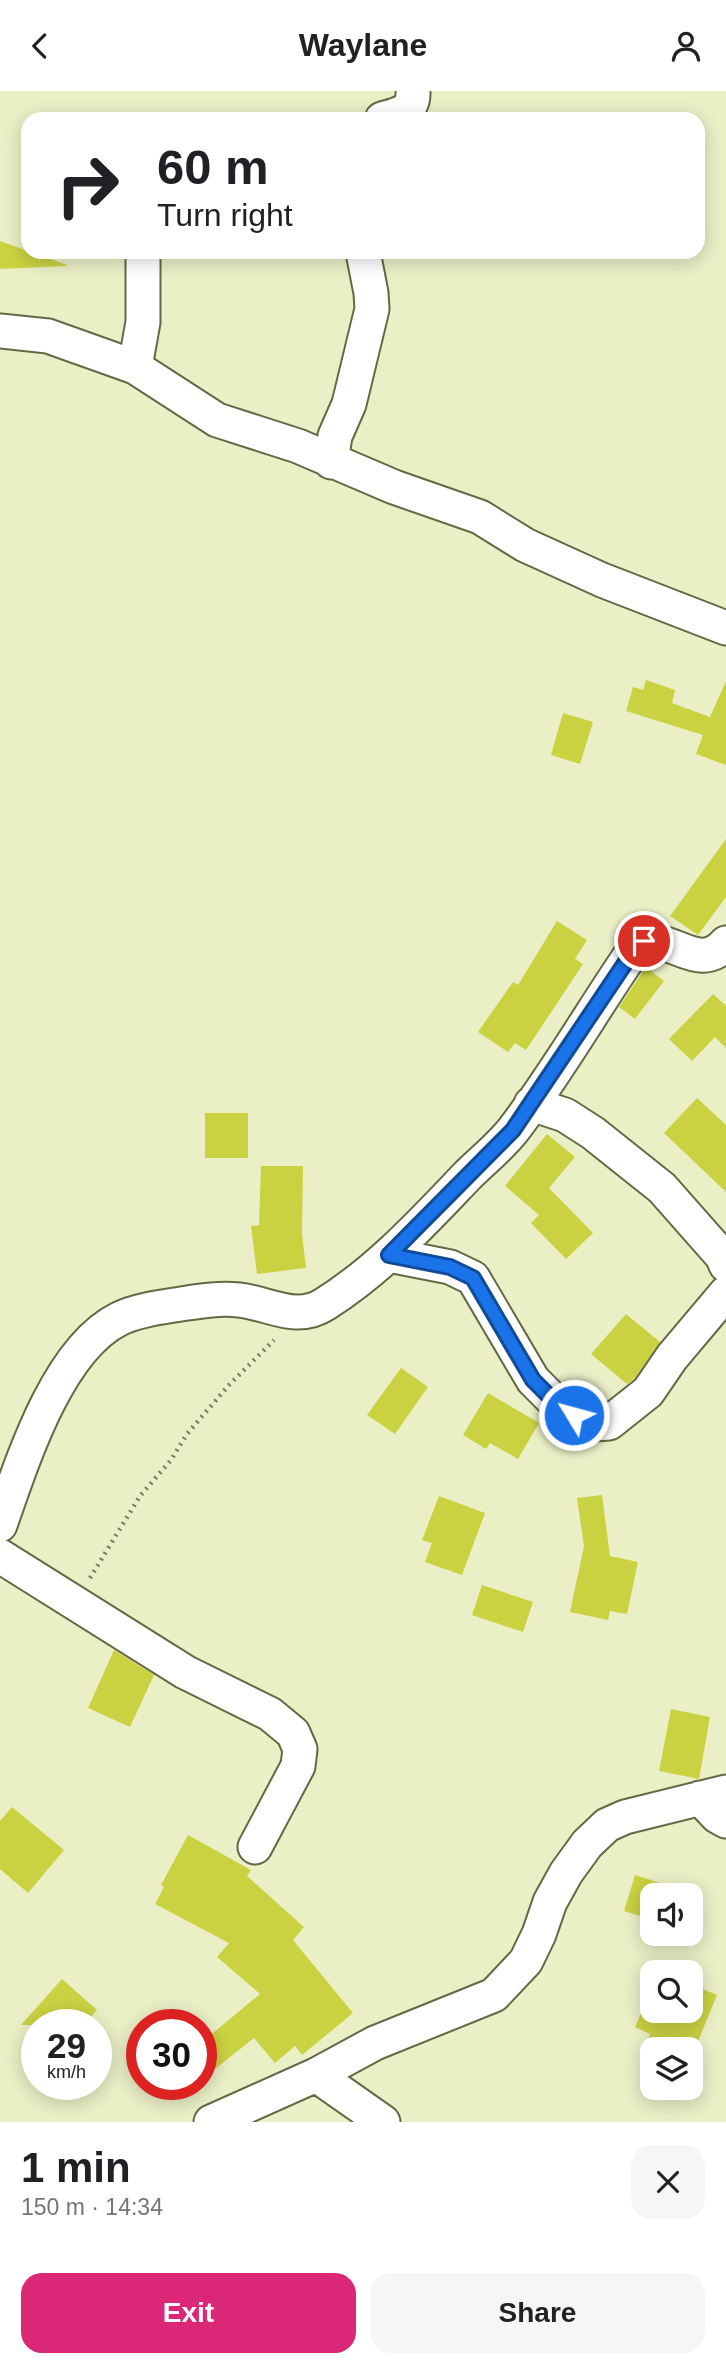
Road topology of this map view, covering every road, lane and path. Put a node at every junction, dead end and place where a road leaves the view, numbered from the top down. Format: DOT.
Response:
graph roads {
  1 [pos="413,91"];
  2 [pos="406,112"];
  3 [pos="143,259"];
  4 [pos="364,259"];
  5 [pos="0,331"];
  6 [pos="135,367"];
  7 [pos="331,462"];
  8 [pos="726,628"];
  9 [pos="726,943"];
  10 [pos="531,1104"];
  11 [pos="389,1255"];
  12 [pos="726,1265"];
  13 [pos="726,1293"];
  14 [pos="289,1313"];
  15 [pos="0,1525"];
  16 [pos="0,1556"];
  17 [pos="75,1603"];
  18 [pos="713,1795"];
  19 [pos="726,1821"];
  20 [pos="255,1847"];
  21 [pos="316,2075"];
  22 [pos="211,2122"];
  23 [pos="383,2122"];
  1 -- 2 [label="street"];
  3 -- 6 [label="street"];
  4 -- 7 [label="street"];
  5 -- 6 [label="street"];
  6 -- 7 [label="street"];
  7 -- 8 [label="street"];
  9 -- 10 [label="street"];
  10 -- 11 [label="street"];
  10 -- 12 [label="street"];
  11 -- 13 [label="street"];
  11 -- 14 [label="street"];
  14 -- 15 [label="street"];
  14 -- 17 [label="path"];
  16 -- 17 [label="street"];
  17 -- 20 [label="street"];
  18 -- 19 [label="street"];
  18 -- 21 [label="street"];
  21 -- 22 [label="street"];
  21 -- 23 [label="street"];
}
